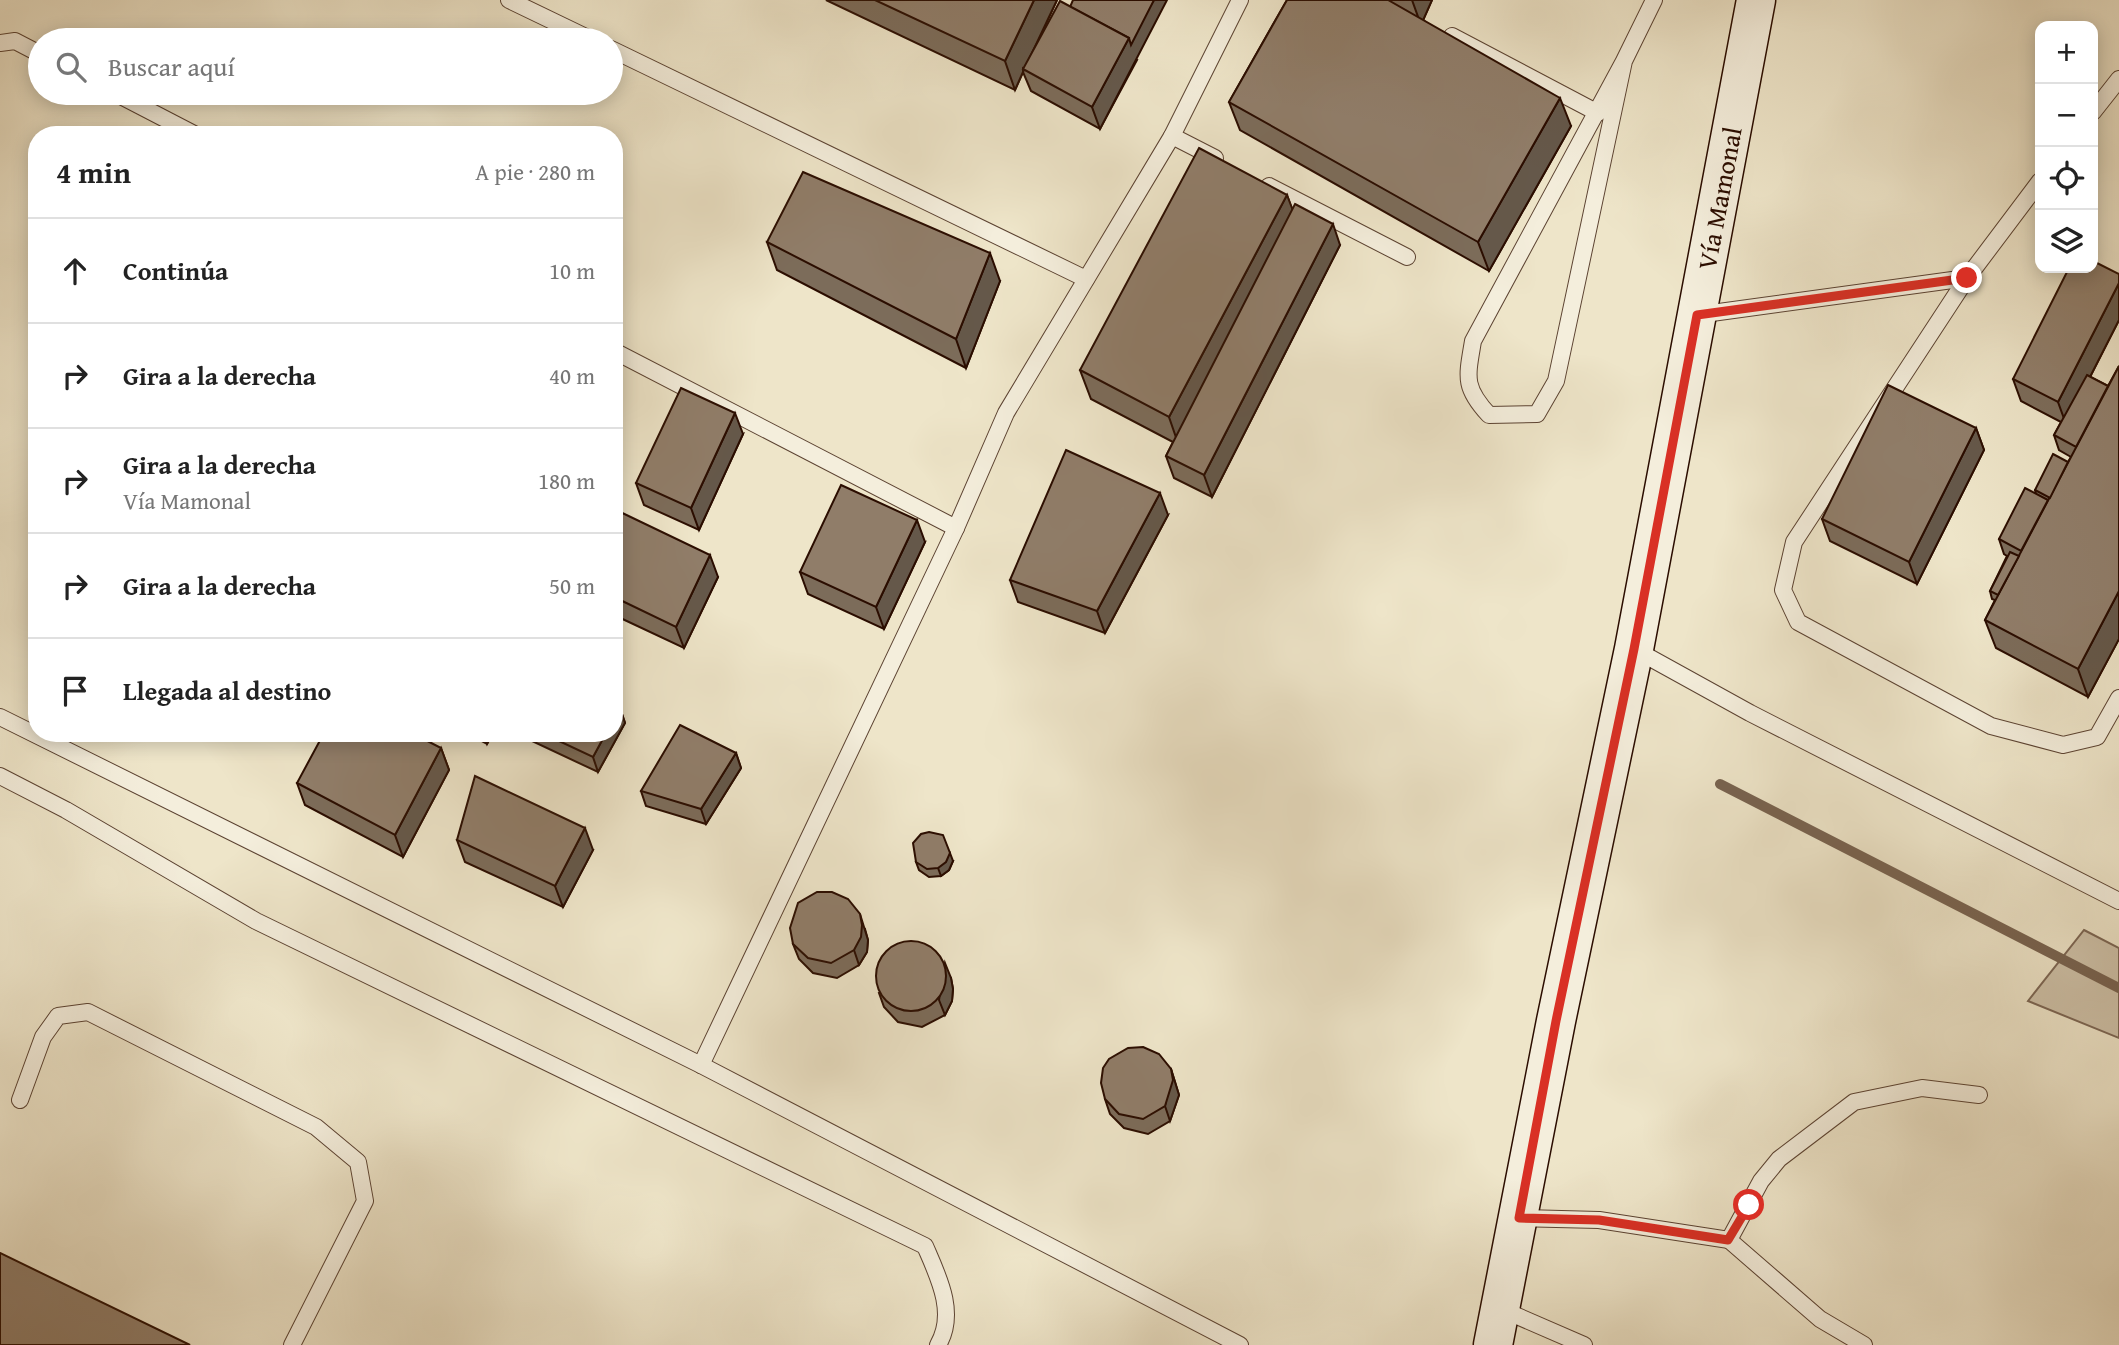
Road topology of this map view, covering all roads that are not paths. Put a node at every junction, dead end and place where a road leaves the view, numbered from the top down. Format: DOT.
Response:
graph roads {
  1 [pos="509,0"];
  2 [pos="1240,0"];
  3 [pos="1654,0"];
  4 [pos="1749,3"];
  5 [pos="567,28"];
  6 [pos="1451,36"];
  7 [pos="0,43"];
  8 [pos="28,48"];
  9 [pos="623,55"];
  10 [pos="1624,61"];
  11 [pos="2119,79"];
  12 [pos="138,105"];
  13 [pos="2098,106"];
  14 [pos="1598,113"];
  15 [pos="179,126"];
  16 [pos="1172,136"];
  17 [pos="1234,168"];
  18 [pos="1259,181"];
  19 [pos="2035,188"];
  20 [pos="1407,257"];
  21 [pos="1967,278"];
  22 [pos="1086,279"];
  23 [pos="1697,315"];
  24 [pos="623,356"];
  25 [pos="956,528"];
  26 [pos="1634,649"];
  27 [pos="2119,698"];
  28 [pos="0,717"];
  29 [pos="28,731"];
  30 [pos="50,742"];
  31 [pos="0,776"];
  32 [pos="2119,901"];
  33 [pos="701,1065"];
  34 [pos="1979,1095"];
  35 [pos="20,1100"];
  36 [pos="1519,1218"];
  37 [pos="1728,1240"];
  38 [pos="1497,1327"];
  39 [pos="292,1345"];
  40 [pos="937,1345"];
  41 [pos="1240,1345"];
  42 [pos="1584,1345"];
  43 [pos="1864,1345"];
  1 -- 5 [label="lane"];
  2 -- 16 [label="lane"];
  3 -- 10 [label="lane"];
  4 -- 23 [label="street, Vía Mamonal"];
  6 -- 14 [label="lane"];
  7 -- 8 [label="lane"];
  9 -- 22 [label="lane"];
  10 -- 14 [label="lane"];
  10 -- 14 [label="lane"];
  11 -- 13 [label="lane"];
  12 -- 15 [label="lane"];
  16 -- 17 [label="lane"];
  16 -- 22 [label="lane"];
  18 -- 20 [label="lane"];
  19 -- 21 [label="lane"];
  21 -- 23 [label="lane"];
  21 -- 27 [label="lane"];
  22 -- 25 [label="lane"];
  23 -- 26 [label="street, Vía Mamonal"];
  24 -- 25 [label="lane"];
  25 -- 33 [label="lane"];
  26 -- 32 [label="lane"];
  26 -- 36 [label="street, Vía Mamonal"];
  28 -- 29 [label="lane"];
  30 -- 33 [label="lane"];
  31 -- 40 [label="lane"];
  33 -- 41 [label="lane"];
  34 -- 37 [label="lane"];
  35 -- 39 [label="lane"];
  36 -- 37 [label="lane"];
  36 -- 38 [label="street, Vía Mamonal"];
  37 -- 43 [label="lane"];
  38 -- 42 [label="lane"];
}
